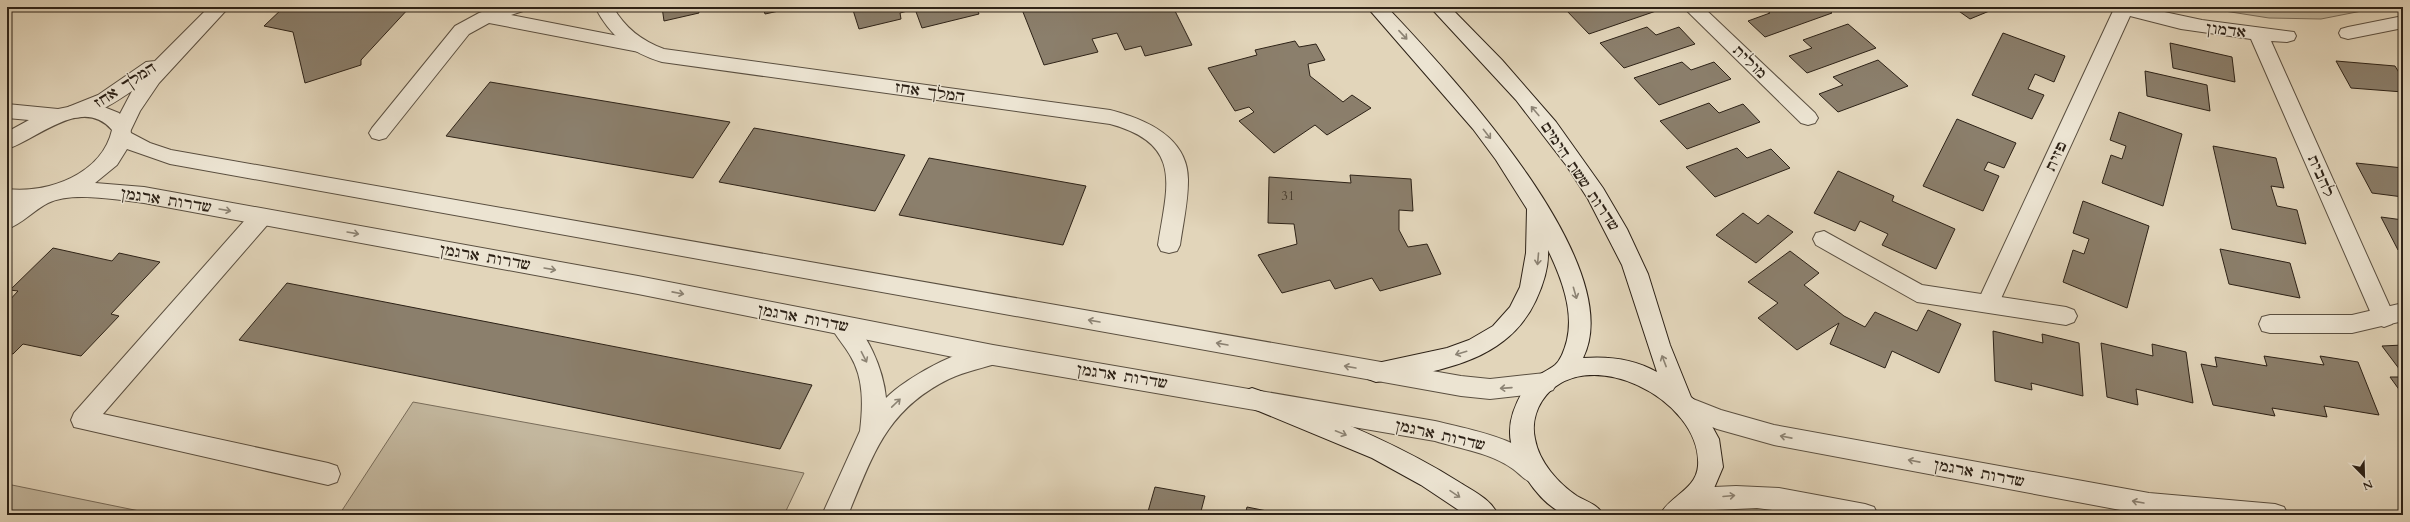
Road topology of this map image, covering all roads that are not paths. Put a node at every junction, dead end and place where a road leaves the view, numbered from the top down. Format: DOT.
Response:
graph roads {
  1 [pos="220,7"];
  2 [pos="516,7"];
  3 [pos="604,7"];
  4 [pos="1376,7"];
  5 [pos="1439,7"];
  6 [pos="1692,7"];
  7 [pos="2122,8"];
  8 [pos="486,17"];
  9 [pos="2399,28"];
  10 [pos="2348,33"];
  11 [pos="2258,34"];
  12 [pos="2286,36"];
  13 [pos="639,46"];
  14 [pos="174,52"];
  15 [pos="7,111"];
  16 [pos="68,113"];
  17 [pos="1808,118"];
  18 [pos="122,133"];
  19 [pos="379,133"];
  20 [pos="7,142"];
  21 [pos="53,193"];
  22 [pos="7,197"];
  23 [pos="1537,206"];
  24 [pos="261,217"];
  25 [pos="7,221"];
  26 [pos="1824,239"];
  27 [pos="1169,245"];
  28 [pos="1988,304"];
  29 [pos="2394,315"];
  30 [pos="2066,316"];
  31 [pos="2270,324"];
  32 [pos="842,326"];
  33 [pos="993,355"];
  34 [pos="1376,372"];
  35 [pos="1555,377"];
  36 [pos="1252,398"];
  37 [pos="1683,402"];
  38 [pos="872,433"];
  39 [pos="1536,473"];
  40 [pos="328,474"];
  41 [pos="1567,508"];
  42 [pos="1682,511"];
  43 [pos="835,515"];
  44 [pos="1485,515"];
  45 [pos="1590,515"];
  46 [pos="1865,515"];
  47 [pos="2275,515"];
  1 -- 14 [label="street, המלך אחז"];
  2 -- 8 [label="street"];
  3 -- 13 [label="street, המלך אחז"];
  4 -- 23 [label="street, one-way"];
  37 -- 5 [label="street, שדרות ששת הימים, one-way"];
  6 -- 17 [label="street, מולית"];
  7 -- 11 [label="street, אדמון"];
  7 -- 28 [label="street, פזית"];
  8 -- 13 [label="street"];
  8 -- 19 [label="street"];
  9 -- 10 [label="street"];
  11 -- 12 [label="street, אדמון"];
  11 -- 29 [label="street, להבית"];
  13 -- 27 [label="street, המלך אחז"];
  14 -- 16 [label="street, המלך אחז"];
  14 -- 18 [label="street, המלך אחז"];
  15 -- 16 [label="street"];
  16 -- 18 [label="street"];
  16 -- 20 [label="street, המלך אחז"];
  18 -- 21 [label="street, המלך אחז"];
  34 -- 18 [label="street, one-way"];
  21 -- 22 [label="street"];
  21 -- 24 [label="street, שדרות ארגמן, one-way"];
  21 -- 25 [label="street"];
  23 -- 34 [label="street, one-way"];
  23 -- 35 [label="street, one-way"];
  24 -- 32 [label="street, שדרות ארגמן, one-way"];
  24 -- 40 [label="street"];
  26 -- 28 [label="street"];
  28 -- 30 [label="street"];
  29 -- 31 [label="street"];
  32 -- 33 [label="street, שדרות ארגמן"];
  32 -- 38 [label="street, one-way"];
  33 -- 36 [label="street, שדרות ארגמן"];
  38 -- 33 [label="street, one-way"];
  35 -- 34 [label="street, one-way"];
  35 -- 37 [label="street"];
  35 -- 39 [label="street"];
  36 -- 39 [label="street, שדרות ארגמן"];
  36 -- 44 [label="street, one-way"];
  37 -- 42 [label="street"];
  47 -- 37 [label="street, שדרות ארגמן, one-way"];
  38 -- 43 [label="street"];
  39 -- 41 [label="street"];
  41 -- 45 [label="street"];
  42 -- 46 [label="street, one-way"];
}
